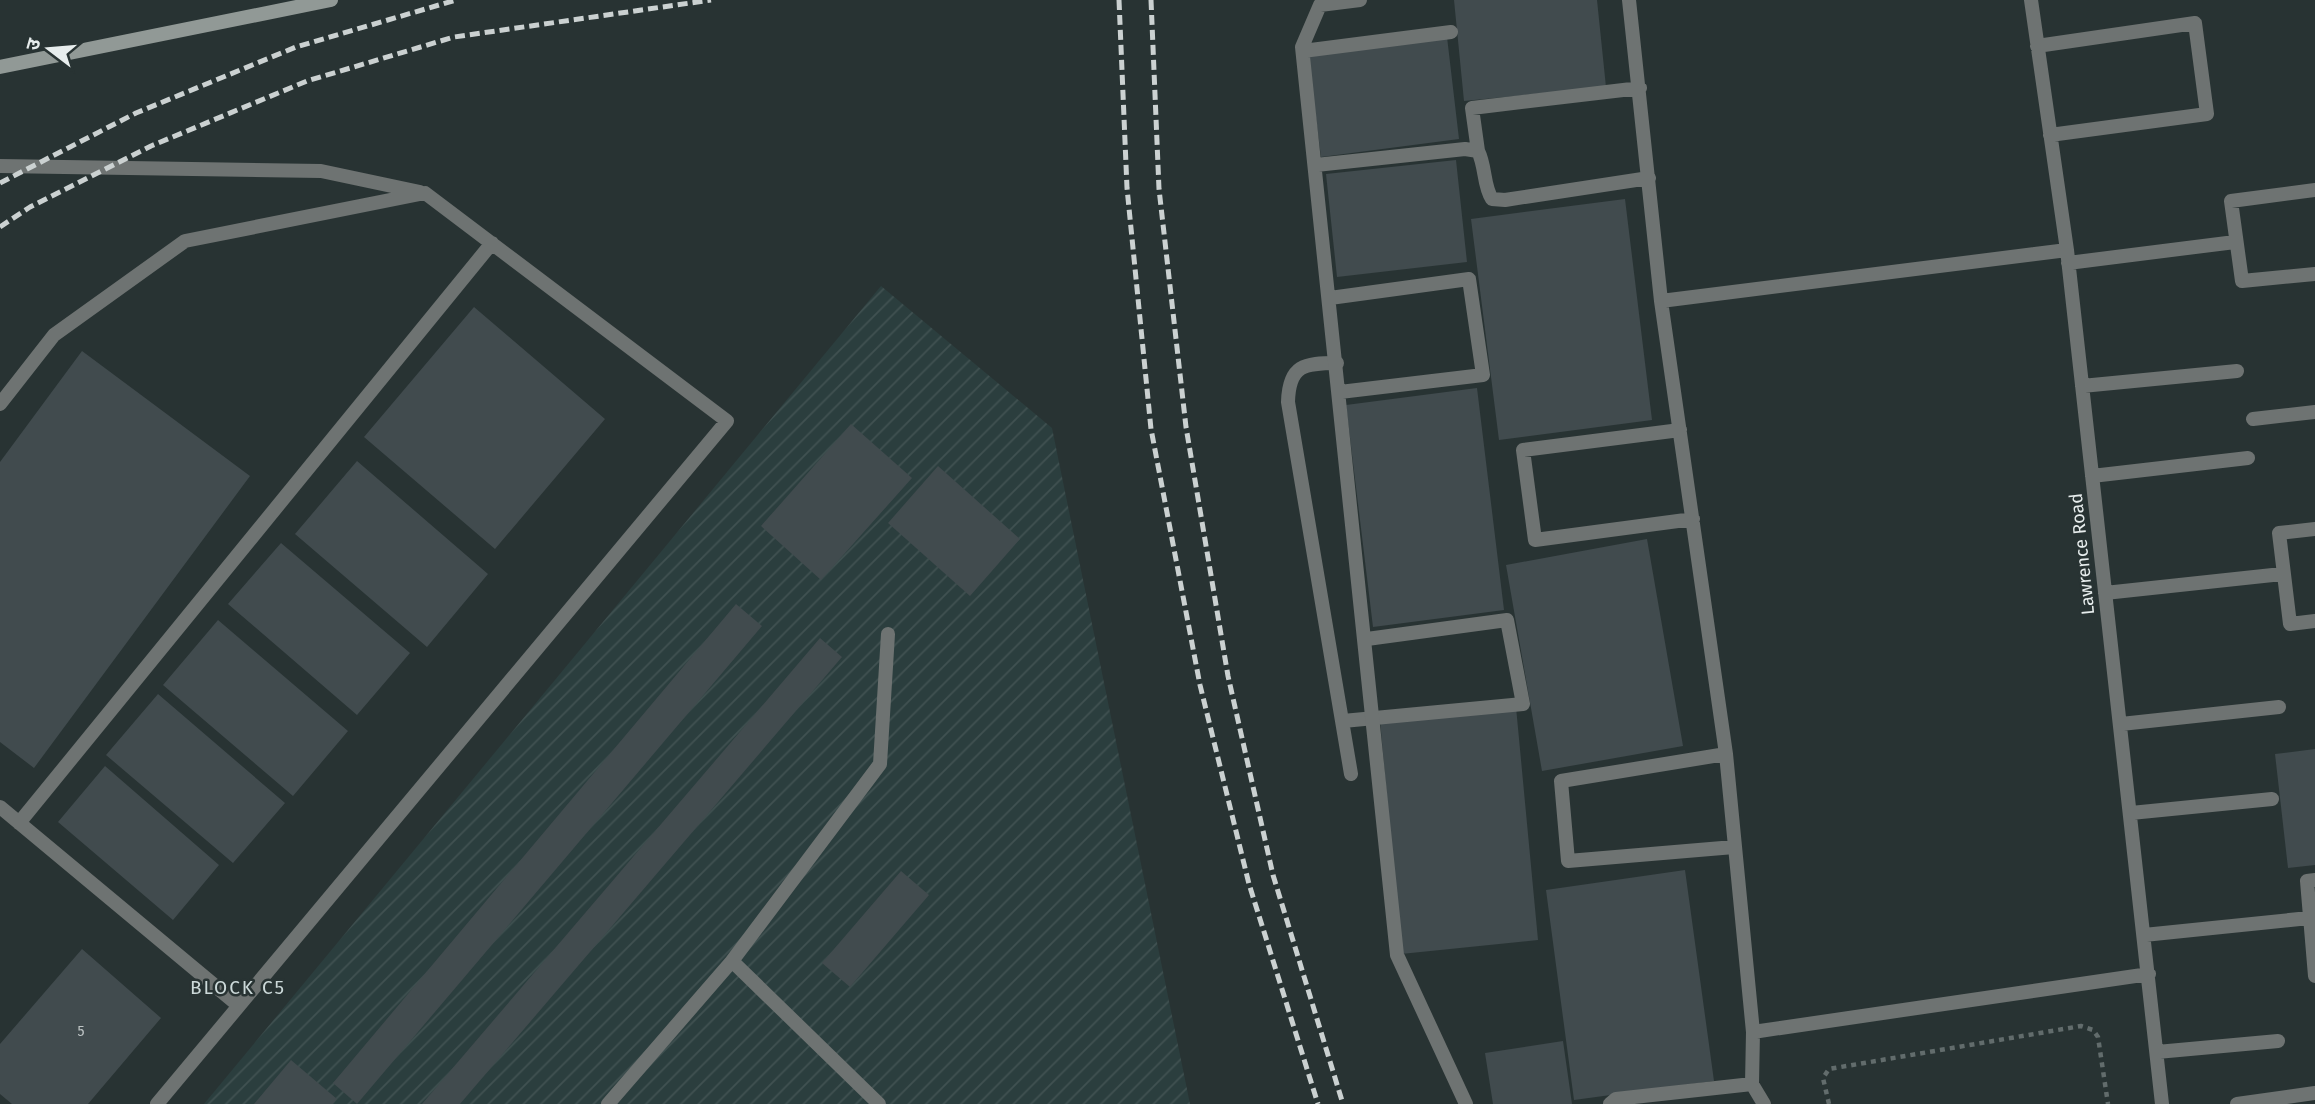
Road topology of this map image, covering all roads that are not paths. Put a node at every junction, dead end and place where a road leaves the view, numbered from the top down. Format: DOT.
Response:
graph roads {
  1 [pos="331,0"];
  2 [pos="1360,0"];
  3 [pos="1629,0"];
  4 [pos="2031,0"];
  5 [pos="1451,32"];
  6 [pos="2037,46"];
  7 [pos="1303,51"];
  8 [pos="0,67"];
  9 [pos="1640,88"];
  10 [pos="2050,135"];
  11 [pos="1478,151"];
  12 [pos="1316,165"];
  13 [pos="0,166"];
  14 [pos="1649,178"];
  15 [pos="2315,190"];
  16 [pos="425,193"];
  17 [pos="2235,242"];
  18 [pos="492,243"];
  19 [pos="2067,257"];
  20 [pos="2315,274"];
  21 [pos="1330,298"];
  22 [pos="1661,301"];
  23 [pos="1337,363"];
  24 [pos="2237,371"];
  25 [pos="2082,386"];
  26 [pos="1340,392"];
  27 [pos="0,404"];
  28 [pos="2315,412"];
  29 [pos="2253,419"];
  30 [pos="1680,430"];
  31 [pos="2248,458"];
  32 [pos="2092,476"];
  33 [pos="1693,519"];
  34 [pos="2315,529"];
  35 [pos="2282,574"];
  36 [pos="2105,593"];
  37 [pos="2315,621"];
  38 [pos="888,634"];
  39 [pos="1367,639"];
  40 [pos="2279,707"];
  41 [pos="1373,717"];
  42 [pos="1343,721"];
  43 [pos="2121,724"];
  44 [pos="1726,754"];
  45 [pos="1351,774"];
  46 [pos="2273,799"];
  47 [pos="0,807"];
  48 [pos="2131,813"];
  49 [pos="19,823"];
  50 [pos="1734,847"];
  51 [pos="2315,880"];
  52 [pos="2309,918"];
  53 [pos="2144,935"];
  54 [pos="732,961"];
  55 [pos="2315,968"];
  56 [pos="2149,974"];
  57 [pos="238,1005"];
  58 [pos="1753,1032"];
  59 [pos="2278,1041"];
  60 [pos="2157,1052"];
  61 [pos="1752,1084"];
  62 [pos="2315,1093"];
  63 [pos="157,1104"];
  64 [pos="608,1104"];
  65 [pos="879,1104"];
  66 [pos="1466,1104"];
  67 [pos="1610,1104"];
  68 [pos="1764,1104"];
  69 [pos="2162,1104"];
  70 [pos="2237,1104"];
  1 -- 8 [label="main road"];
  2 -- 7 [label="street"];
  3 -- 9 [label="street"];
  4 -- 6 [label="street, Lawrence Road"];
  5 -- 7 [label="street"];
  6 -- 10 [label="street, Lawrence Road"];
  6 -- 10 [label="street"];
  7 -- 12 [label="street"];
  9 -- 11 [label="street"];
  9 -- 14 [label="street"];
  10 -- 19 [label="street, Lawrence Road"];
  11 -- 12 [label="street"];
  11 -- 14 [label="street"];
  12 -- 21 [label="street"];
  13 -- 16 [label="street"];
  14 -- 22 [label="street"];
  15 -- 17 [label="street"];
  16 -- 18 [label="street"];
  16 -- 27 [label="street"];
  17 -- 19 [label="street"];
  17 -- 20 [label="street"];
  18 -- 49 [label="street"];
  18 -- 57 [label="street"];
  19 -- 22 [label="street"];
  19 -- 25 [label="street, Lawrence Road"];
  21 -- 23 [label="street"];
  21 -- 26 [label="street"];
  22 -- 30 [label="street"];
  23 -- 26 [label="street"];
  23 -- 42 [label="street"];
  24 -- 25 [label="street"];
  25 -- 32 [label="street, Lawrence Road"];
  26 -- 39 [label="street"];
  28 -- 29 [label="street"];
  30 -- 33 [label="street"];
  30 -- 33 [label="street"];
  31 -- 32 [label="street"];
  32 -- 36 [label="street, Lawrence Road"];
  33 -- 44 [label="street"];
  34 -- 35 [label="street"];
  35 -- 36 [label="street"];
  35 -- 37 [label="street"];
  36 -- 43 [label="street, Lawrence Road"];
  38 -- 54 [label="street"];
  39 -- 41 [label="street"];
  39 -- 41 [label="street"];
  40 -- 43 [label="street"];
  41 -- 42 [label="street"];
  41 -- 66 [label="street"];
  42 -- 45 [label="street"];
  43 -- 48 [label="street, Lawrence Road"];
  44 -- 50 [label="street"];
  44 -- 50 [label="street"];
  46 -- 48 [label="street"];
  47 -- 49 [label="street"];
  48 -- 53 [label="street, Lawrence Road"];
  49 -- 57 [label="street"];
  50 -- 58 [label="street"];
  51 -- 52 [label="street"];
  52 -- 53 [label="street"];
  52 -- 55 [label="street"];
  53 -- 56 [label="street, Lawrence Road"];
  54 -- 64 [label="street"];
  54 -- 65 [label="street"];
  56 -- 58 [label="street"];
  56 -- 60 [label="street, Lawrence Road"];
  57 -- 63 [label="street"];
  58 -- 61 [label="street"];
  59 -- 60 [label="street"];
  60 -- 69 [label="street, Lawrence Road"];
  61 -- 67 [label="street"];
  61 -- 68 [label="street"];
  62 -- 70 [label="street"];
}
